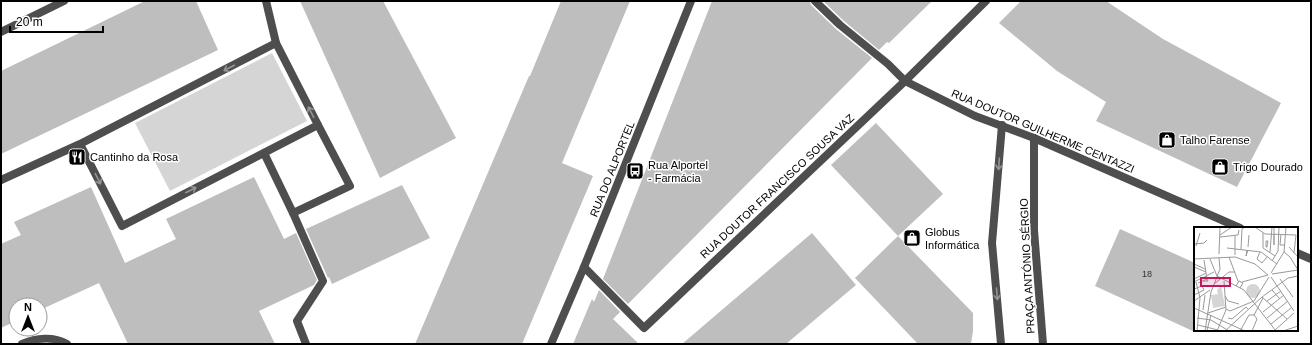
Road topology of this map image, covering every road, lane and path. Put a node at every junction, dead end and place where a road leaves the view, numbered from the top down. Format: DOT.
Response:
graph roads {
  1 [pos="64,1"];
  2 [pos="266,1"];
  3 [pos="691,1"];
  4 [pos="815,1"];
  5 [pos="986,1"];
  6 [pos="1,32"];
  7 [pos="276,43"];
  8 [pos="905,81"];
  9 [pos="318,125"];
  10 [pos="1002,126"];
  11 [pos="1034,138"];
  12 [pos="80,144"];
  13 [pos="264,153"];
  14 [pos="1,180"];
  15 [pos="293,213"];
  16 [pos="1238,227"];
  17 [pos="1298,253"];
  18 [pos="1311,259"];
  19 [pos="584,268"];
  20 [pos="22,344"];
  21 [pos="67,344"];
  22 [pos="306,344"];
  23 [pos="551,344"];
  24 [pos="1001,344"];
  25 [pos="1043,344"];
  1 -- 6 [label="street"];
  2 -- 7 [label="street"];
  3 -- 19 [label="street, RUA DO ALPORTEL"];
  4 -- 8 [label="street, RUA DOUTOR GUILHERME CENTAZZI"];
  5 -- 8 [label="street, RUA DOUTOR FRANCISCO SOUSA VAZ"];
  9 -- 7 [label="street, one-way"];
  7 -- 12 [label="street, one-way"];
  8 -- 10 [label="street, RUA DOUTOR GUILHERME CENTAZZI"];
  8 -- 19 [label="street, RUA DOUTOR FRANCISCO SOUSA VAZ"];
  9 -- 13 [label="street"];
  9 -- 15 [label="street"];
  10 -- 11 [label="street, RUA DOUTOR GUILHERME CENTAZZI"];
  10 -- 24 [label="street, one-way"];
  11 -- 16 [label="street, RUA DOUTOR GUILHERME CENTAZZI"];
  11 -- 25 [label="street, PRAÇA ANTÓNIO SÉRGIO"];
  12 -- 13 [label="street, one-way"];
  12 -- 14 [label="street"];
  13 -- 15 [label="street"];
  15 -- 22 [label="street"];
  17 -- 18 [label="street"];
  19 -- 23 [label="street, RUA DO ALPORTEL"];
  20 -- 21 [label="street"];
}
